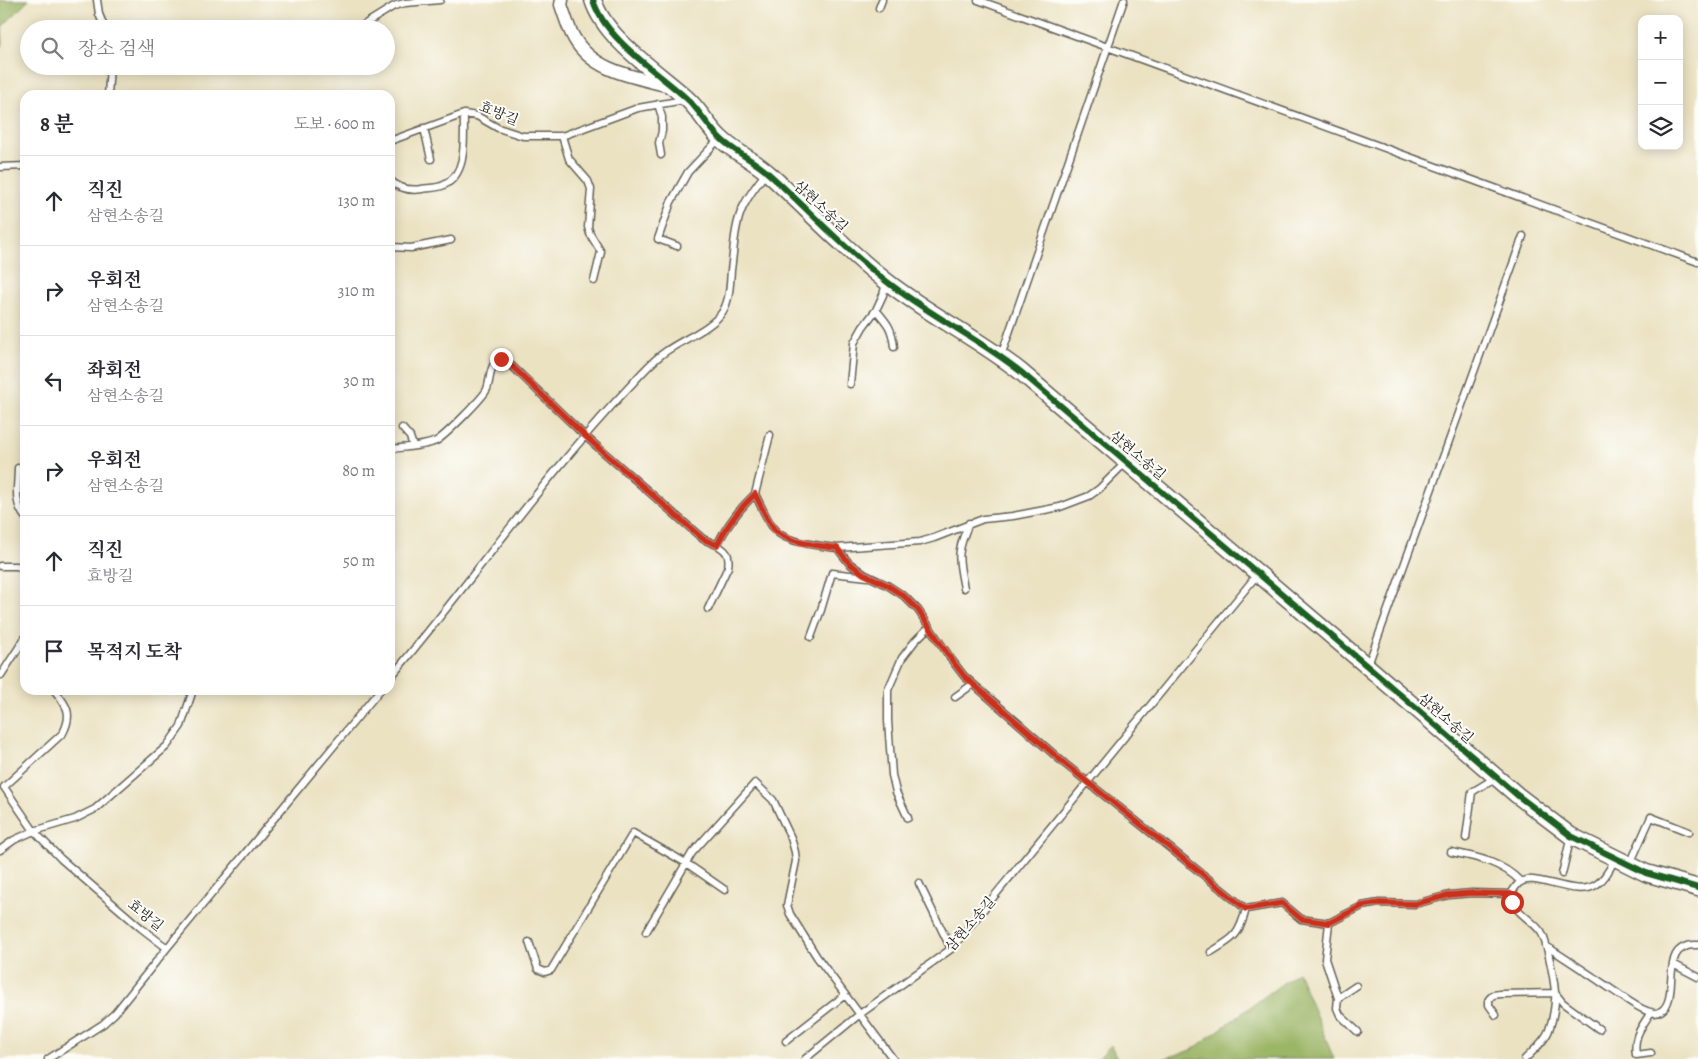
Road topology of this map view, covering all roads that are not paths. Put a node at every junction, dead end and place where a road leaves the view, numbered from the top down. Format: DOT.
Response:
graph roads {
  1 [pos="97,0"];
  2 [pos="440,0"];
  3 [pos="562,0"];
  4 [pos="593,0"];
  5 [pos="882,0"];
  6 [pos="978,0"];
  7 [pos="1124,0"];
  8 [pos="405,1"];
  9 [pos="879,8"];
  10 [pos="101,20"];
  11 [pos="371,20"];
  12 [pos="1107,47"];
  13 [pos="109,75"];
  14 [pos="672,86"];
  15 [pos="108,90"];
  16 [pos="687,99"];
  17 [pos="658,104"];
  18 [pos="464,114"];
  19 [pos="424,128"];
  20 [pos="562,136"];
  21 [pos="720,138"];
  22 [pos="395,139"];
  23 [pos="661,155"];
  24 [pos="431,159"];
  25 [pos="20,166"];
  26 [pos="0,167"];
  27 [pos="767,172"];
  28 [pos="395,185"];
  29 [pos="1524,236"];
  30 [pos="451,240"];
  31 [pos="677,246"];
  32 [pos="395,247"];
  33 [pos="1698,262"];
  34 [pos="594,281"];
  35 [pos="887,282"];
  36 [pos="876,310"];
  37 [pos="894,347"];
  38 [pos="1000,356"];
  39 [pos="850,384"];
  40 [pos="402,428"];
  41 [pos="770,435"];
  42 [pos="585,436"];
  43 [pos="413,446"];
  44 [pos="395,448"];
  45 [pos="1126,462"];
  46 [pos="18,468"];
  47 [pos="755,494"];
  48 [pos="20,510"];
  49 [pos="969,524"];
  50 [pos="717,545"];
  51 [pos="837,548"];
  52 [pos="0,566"];
  53 [pos="20,568"];
  54 [pos="1257,574"];
  55 [pos="873,578"];
  56 [pos="964,588"];
  57 [pos="708,609"];
  58 [pos="928,627"];
  59 [pos="810,637"];
  60 [pos="20,646"];
  61 [pos="1367,666"];
  62 [pos="395,672"];
  63 [pos="1,675"];
  64 [pos="973,684"];
  65 [pos="58,695"];
  66 [pos="191,695"];
  67 [pos="376,695"];
  68 [pos="956,697"];
  69 [pos="1496,777"];
  70 [pos="1087,782"];
  71 [pos="2,788"];
  72 [pos="908,818"];
  73 [pos="34,831"];
  74 [pos="1689,832"];
  75 [pos="1571,836"];
  76 [pos="1466,838"];
  77 [pos="0,850"];
  78 [pos="1451,852"];
  79 [pos="1623,861"];
  80 [pos="686,863"];
  81 [pos="1562,874"];
  82 [pos="1521,882"];
  83 [pos="919,883"];
  84 [pos="1698,888"];
  85 [pos="725,890"];
  86 [pos="1511,894"];
  87 [pos="1246,909"];
  88 [pos="1329,923"];
  89 [pos="646,932"];
  90 [pos="529,942"];
  91 [pos="1698,945"];
  92 [pos="1546,946"];
  93 [pos="167,948"];
  94 [pos="951,949"];
  95 [pos="1211,952"];
  96 [pos="1673,964"];
  97 [pos="1698,977"];
  98 [pos="1356,986"];
  99 [pos="1555,993"];
  100 [pos="845,995"];
  101 [pos="1338,998"];
  102 [pos="1651,1012"];
  103 [pos="860,1014"];
  104 [pos="1496,1015"];
  105 [pos="1599,1030"];
  106 [pos="1358,1032"];
  107 [pos="786,1041"];
  108 [pos="1651,1053"];
  109 [pos="48,1059"];
  110 [pos="804,1059"];
  111 [pos="893,1059"];
  112 [pos="1525,1059"];
  1 -- 10 [label="lane"];
  2 -- 8 [label="lane"];
  3 -- 14 [label="street"];
  4 -- 14 [label="street, 삼현소송길"];
  5 -- 9 [label="lane"];
  6 -- 12 [label="lane"];
  7 -- 12 [label="lane"];
  8 -- 11 [label="lane"];
  12 -- 33 [label="lane"];
  12 -- 38 [label="lane"];
  13 -- 15 [label="lane"];
  14 -- 16 [label="street, 삼현소송길"];
  16 -- 17 [label="lane, 효방길"];
  16 -- 21 [label="street, 삼현소송길"];
  17 -- 20 [label="lane, 효방길"];
  17 -- 23 [label="lane"];
  18 -- 19 [label="lane, 효방길"];
  18 -- 20 [label="lane, 효방길"];
  18 -- 28 [label="lane"];
  19 -- 22 [label="lane, 효방길"];
  19 -- 24 [label="lane"];
  20 -- 34 [label="lane"];
  21 -- 27 [label="street, 삼현소송길"];
  21 -- 31 [label="lane"];
  25 -- 26 [label="lane"];
  27 -- 35 [label="street, 삼현소송길"];
  27 -- 42 [label="lane"];
  29 -- 61 [label="lane"];
  30 -- 32 [label="lane"];
  35 -- 36 [label="lane"];
  35 -- 38 [label="street, 삼현소송길"];
  36 -- 37 [label="lane"];
  36 -- 39 [label="lane"];
  38 -- 45 [label="street, 삼현소송길"];
  40 -- 43 [label="lane"];
  41 -- 47 [label="lane"];
  42 -- 43 [label="lane"];
  42 -- 50 [label="lane"];
  42 -- 62 [label="lane"];
  43 -- 44 [label="lane"];
  45 -- 49 [label="lane, 삼현소송길"];
  45 -- 54 [label="street, 삼현소송길"];
  46 -- 48 [label="lane"];
  47 -- 50 [label="lane"];
  47 -- 51 [label="lane, 삼현소송길"];
  49 -- 51 [label="lane, 삼현소송길"];
  49 -- 56 [label="lane"];
  50 -- 57 [label="lane"];
  51 -- 55 [label="lane"];
  52 -- 53 [label="lane"];
  54 -- 61 [label="street, 삼현소송길"];
  54 -- 70 [label="lane, 삼현소송길"];
  55 -- 58 [label="lane"];
  55 -- 59 [label="lane"];
  58 -- 64 [label="lane"];
  58 -- 72 [label="lane"];
  60 -- 63 [label="lane"];
  61 -- 69 [label="street, 삼현소송길"];
  64 -- 68 [label="lane"];
  64 -- 70 [label="lane"];
  65 -- 71 [label="lane, 효방길"];
  66 -- 73 [label="lane"];
  67 -- 93 [label="lane"];
  69 -- 75 [label="street, 삼현소송길"];
  69 -- 76 [label="lane"];
  70 -- 87 [label="lane"];
  70 -- 94 [label="lane, 삼현소송길"];
  71 -- 73 [label="lane, 효방길"];
  73 -- 77 [label="lane"];
  73 -- 93 [label="lane, 효방길"];
  74 -- 79 [label="lane"];
  75 -- 79 [label="street, 삼현소송길"];
  75 -- 81 [label="lane"];
  78 -- 82 [label="lane"];
  79 -- 82 [label="lane"];
  79 -- 84 [label="street, 삼현소송길"];
  80 -- 85 [label="lane"];
  80 -- 89 [label="lane"];
  80 -- 90 [label="lane"];
  80 -- 100 [label="lane"];
  82 -- 86 [label="lane"];
  83 -- 94 [label="lane"];
  86 -- 88 [label="lane"];
  86 -- 92 [label="lane"];
  87 -- 88 [label="lane"];
  87 -- 95 [label="lane"];
  88 -- 101 [label="lane"];
  91 -- 96 [label="lane"];
  92 -- 99 [label="lane"];
  92 -- 102 [label="lane"];
  93 -- 109 [label="lane, 효방길"];
  94 -- 103 [label="lane, 삼현소송길"];
  96 -- 97 [label="lane"];
  96 -- 102 [label="lane"];
  98 -- 101 [label="lane"];
  99 -- 104 [label="lane"];
  99 -- 105 [label="lane"];
  99 -- 112 [label="lane"];
  100 -- 103 [label="lane"];
  100 -- 107 [label="lane"];
  101 -- 106 [label="lane"];
  102 -- 108 [label="lane"];
  103 -- 110 [label="lane, 삼현소송길"];
  103 -- 111 [label="lane"];
}
